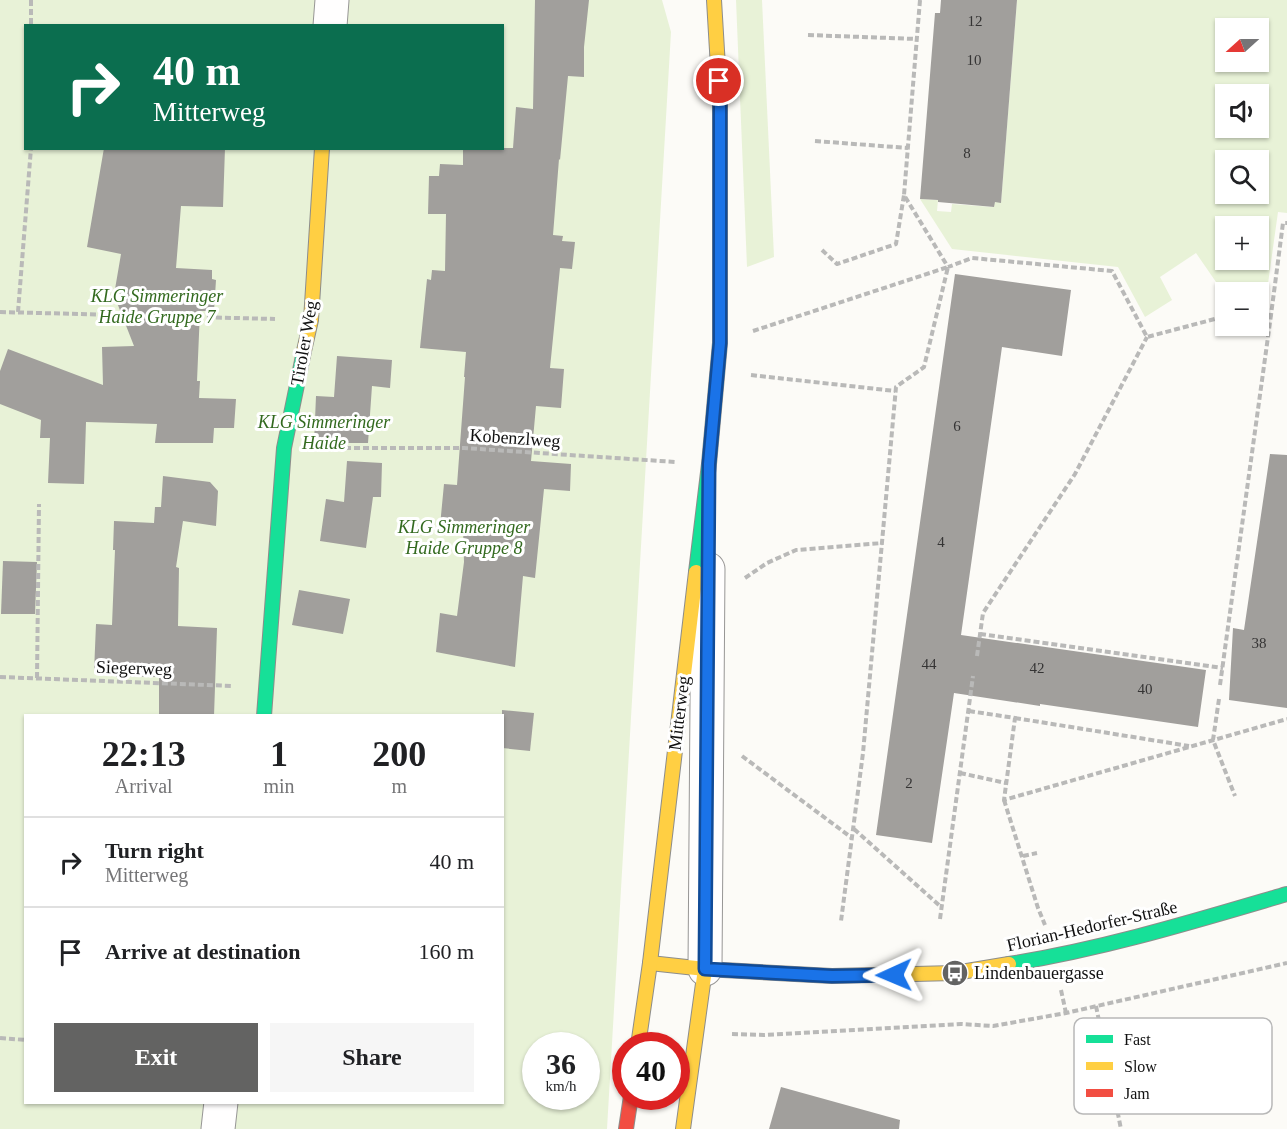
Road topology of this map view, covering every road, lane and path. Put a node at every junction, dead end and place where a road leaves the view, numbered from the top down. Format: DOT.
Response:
graph roads {
  1 [pos="31,0"];
  2 [pos="332,0"];
  3 [pos="714,0"];
  4 [pos="920,0"];
  5 [pos="32,24"];
  6 [pos="330,24"];
  7 [pos="808,35"];
  8 [pos="917,39"];
  9 [pos="815,141"];
  10 [pos="908,148"];
  11 [pos="31,150"];
  12 [pos="322,150"];
  13 [pos="904,195"];
  14 [pos="1287,223"];
  15 [pos="822,250"];
  16 [pos="948,267"];
  17 [pos="0,312"];
  18 [pos="18,312"];
  19 [pos="1271,315"];
  20 [pos="1215,319"];
  21 [pos="311,320"];
  22 [pos="743,335"];
  23 [pos="1147,337"];
  24 [pos="744,375"];
  25 [pos="896,391"];
  26 [pos="284,448"];
  27 [pos="709,464"];
  28 [pos="39,504"];
  29 [pos="882,543"];
  30 [pos="746,578"];
  31 [pos="980,634"];
  32 [pos="977,656"];
  33 [pos="1223,668"];
  34 [pos="974,676"];
  35 [pos="0,677"];
  36 [pos="37,678"];
  37 [pos="1220,685"];
  38 [pos="267,687"];
  39 [pos="1219,699"];
  40 [pos="969,711"];
  41 [pos="264,714"];
  42 [pos="1015,718"];
  43 [pos="1287,719"];
  44 [pos="1213,740"];
  45 [pos="1191,747"];
  46 [pos="740,755"];
  47 [pos="960,773"];
  48 [pos="1006,783"];
  49 [pos="1235,796"];
  50 [pos="1004,800"];
  51 [pos="853,828"];
  52 [pos="852,839"];
  53 [pos="1037,853"];
  54 [pos="1023,856"];
  55 [pos="1287,894"];
  56 [pos="941,907"];
  57 [pos="940,919"];
  58 [pos="841,921"];
  59 [pos="1054,957"];
  60 [pos="650,963"];
  61 [pos="1287,963"];
  62 [pos="705,969"];
  63 [pos="1096,1006"];
  64 [pos="1098,1018"];
  65 [pos="640,1032"];
  66 [pos="721,1034"];
  67 [pos="0,1038"];
  68 [pos="24,1040"];
  69 [pos="221,1104"];
  70 [pos="629,1110"];
  71 [pos="1118,1114"];
  72 [pos="218,1129"];
  73 [pos="626,1129"];
  74 [pos="683,1129"];
  75 [pos="1121,1129"];
  1 -- 5 [label="path"];
  2 -- 6 [label="street"];
  3 -- 27 [label="street, Mitterweg"];
  4 -- 8 [label="path"];
  7 -- 8 [label="path"];
  8 -- 10 [label="path"];
  9 -- 10 [label="path"];
  10 -- 13 [label="path"];
  11 -- 18 [label="path"];
  12 -- 21 [label="street, Tiroler Weg"];
  13 -- 15 [label="path"];
  13 -- 16 [label="path"];
  14 -- 19 [label="path"];
  16 -- 22 [label="path"];
  16 -- 23 [label="path"];
  16 -- 25 [label="path"];
  17 -- 18 [label="path"];
  18 -- 21 [label="path"];
  19 -- 33 [label="path"];
  20 -- 23 [label="path"];
  21 -- 26 [label="street, Tiroler Weg"];
  23 -- 31 [label="path"];
  24 -- 25 [label="path"];
  25 -- 29 [label="path"];
  26 -- 27 [label="path, Kobenzlweg"];
  26 -- 38 [label="street, Tiroler Weg"];
  27 -- 60 [label="street, Mitterweg"];
  27 -- 62 [label="street, Mitterweg"];
  28 -- 36 [label="path"];
  29 -- 30 [label="path"];
  29 -- 51 [label="path"];
  31 -- 32 [label="path"];
  31 -- 33 [label="path"];
  33 -- 37 [label="path"];
  34 -- 40 [label="path"];
  35 -- 36 [label="path, Siegerweg"];
  36 -- 38 [label="path, Siegerweg"];
  38 -- 41 [label="street, Tiroler Weg"];
  39 -- 44 [label="path"];
  40 -- 42 [label="path"];
  40 -- 47 [label="path"];
  42 -- 45 [label="path"];
  42 -- 48 [label="path"];
  43 -- 44 [label="path"];
  44 -- 45 [label="path"];
  44 -- 49 [label="path"];
  45 -- 50 [label="path"];
  46 -- 52 [label="path"];
  47 -- 48 [label="path"];
  47 -- 56 [label="path"];
  48 -- 50 [label="path"];
  50 -- 54 [label="path"];
  51 -- 52 [label="path"];
  51 -- 56 [label="path"];
  52 -- 58 [label="path"];
  53 -- 54 [label="path"];
  54 -- 59 [label="path"];
  55 -- 59 [label="street, Florian-Hedorfer-Straße"];
  56 -- 57 [label="path"];
  59 -- 62 [label="street, Florian-Hedorfer-Straße"];
  60 -- 62 [label="street, Florian-Hedorfer-Straße"];
  60 -- 65 [label="street"];
  61 -- 63 [label="path"];
  62 -- 74 [label="street"];
  63 -- 64 [label="path"];
  63 -- 66 [label="path"];
  67 -- 68 [label="path"];
  69 -- 72 [label="street"];
  70 -- 73 [label="street"];
  71 -- 75 [label="path"];
}
